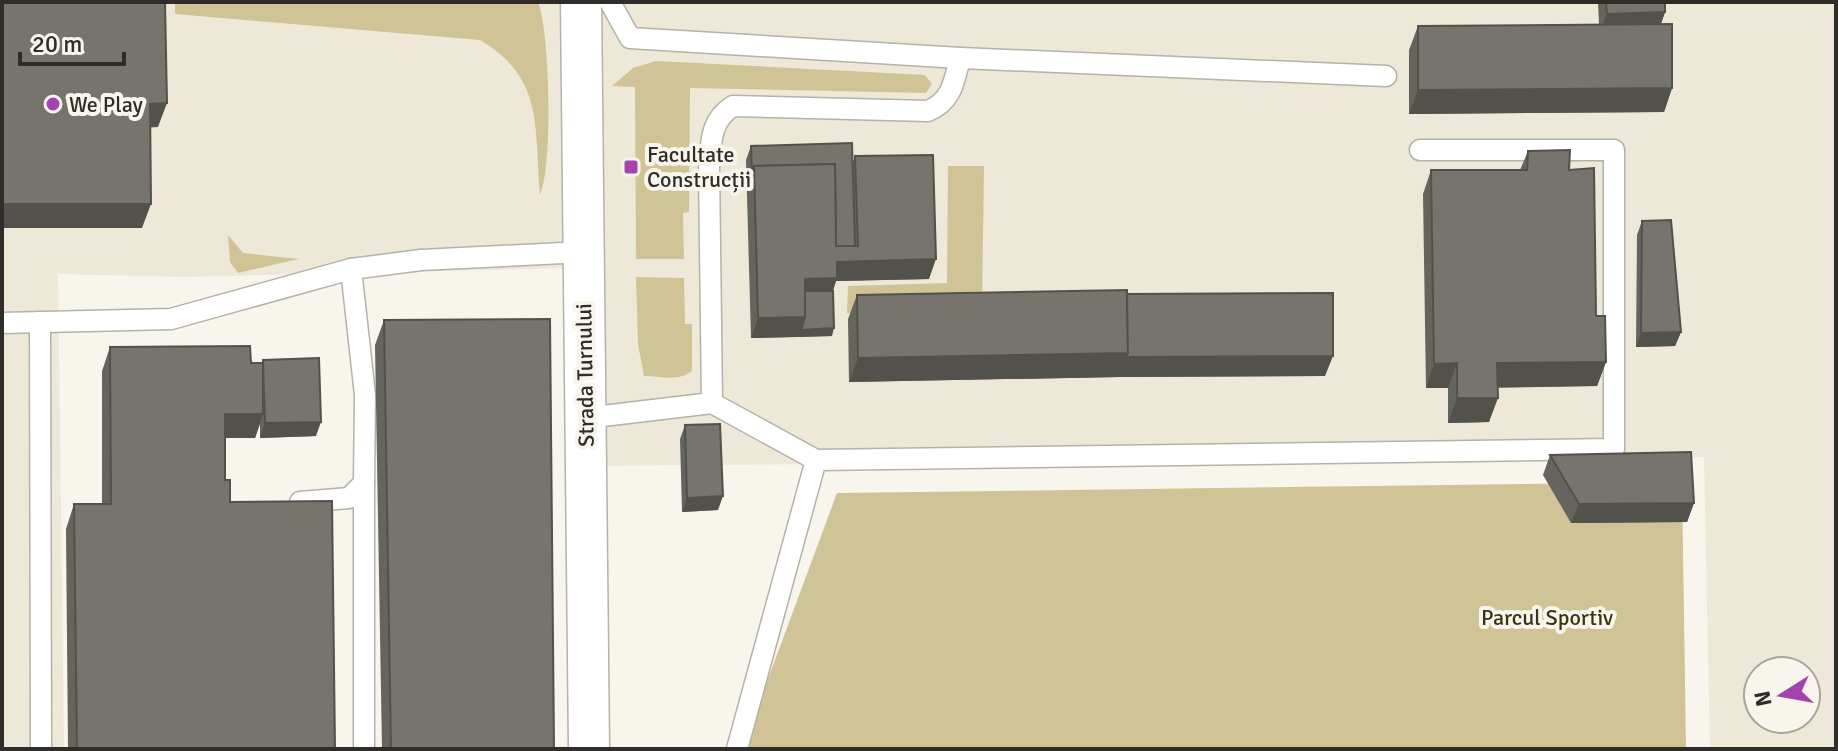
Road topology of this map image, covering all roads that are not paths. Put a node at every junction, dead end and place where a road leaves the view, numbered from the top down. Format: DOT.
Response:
graph roads {
  1 [pos="581,2"];
  2 [pos="610,2"];
  3 [pos="960,58"];
  4 [pos="1386,76"];
  5 [pos="1420,150"];
  6 [pos="584,252"];
  7 [pos="351,269"];
  8 [pos="40,322"];
  9 [pos="2,323"];
  10 [pos="712,403"];
  11 [pos="586,418"];
  12 [pos="816,460"];
  13 [pos="364,483"];
  14 [pos="300,502"];
  15 [pos="41,749"];
  16 [pos="364,749"];
  17 [pos="589,749"];
  18 [pos="737,749"];
  1 -- 6 [label="street, Strada Turnului"];
  2 -- 3 [label="lane"];
  3 -- 4 [label="lane"];
  3 -- 10 [label="lane"];
  5 -- 12 [label="lane"];
  6 -- 7 [label="lane"];
  6 -- 11 [label="street, Strada Turnului"];
  7 -- 8 [label="lane"];
  7 -- 13 [label="lane"];
  8 -- 9 [label="lane"];
  8 -- 15 [label="lane"];
  10 -- 11 [label="lane"];
  10 -- 12 [label="lane"];
  11 -- 17 [label="street, Strada Turnului"];
  12 -- 18 [label="lane"];
  13 -- 14 [label="lane"];
  13 -- 16 [label="lane"];
}
